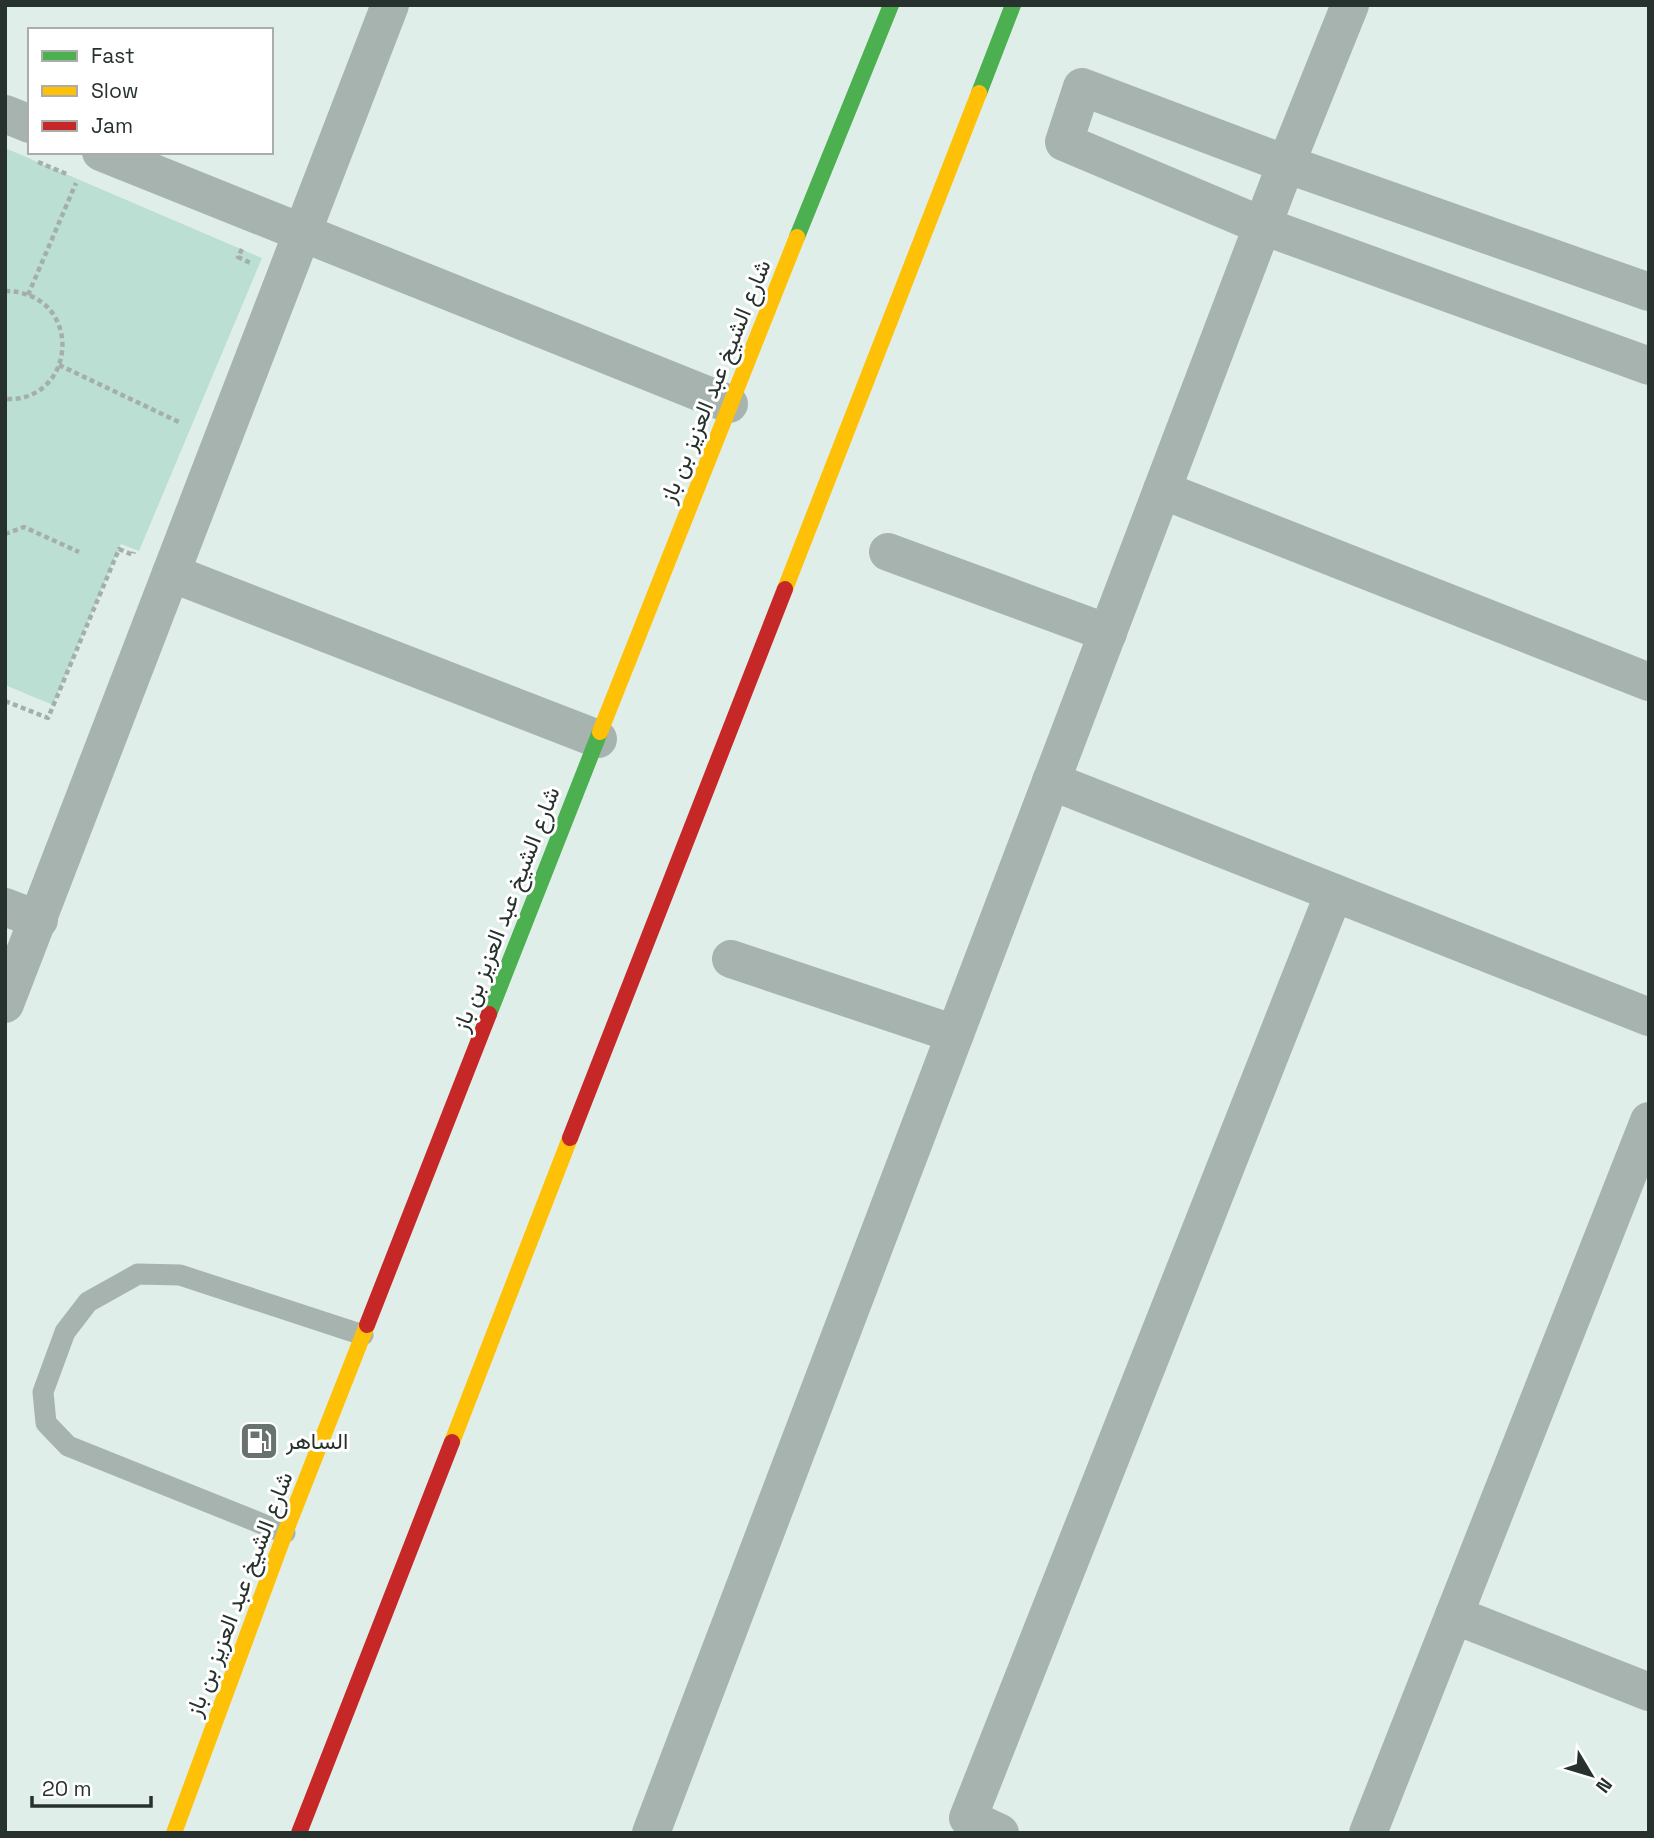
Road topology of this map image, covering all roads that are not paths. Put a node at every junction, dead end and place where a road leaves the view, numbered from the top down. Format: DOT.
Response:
graph roads {
  1 [pos="390,5"];
  2 [pos="891,5"];
  3 [pos="1013,5"];
  4 [pos="1350,5"];
  5 [pos="5,114"];
  6 [pos="28,139"];
  7 [pos="106,154"];
  8 [pos="1286,164"];
  9 [pos="1263,226"];
  10 [pos="301,233"];
  11 [pos="1649,292"];
  12 [pos="1649,366"];
  13 [pos="729,404"];
  14 [pos="1162,490"];
  15 [pos="888,552"];
  16 [pos="171,573"];
  17 [pos="1108,634"];
  18 [pos="1649,682"];
  19 [pos="598,738"];
  20 [pos="1051,781"];
  21 [pos="1334,892"];
  22 [pos="22,914"];
  23 [pos="731,959"];
  24 [pos="5,1004"];
  25 [pos="1649,1017"];
  26 [pos="955,1034"];
  27 [pos="1649,1121"];
  28 [pos="363,1335"];
  29 [pos="285,1533"];
  30 [pos="1454,1615"];
  31 [pos="1649,1692"];
  32 [pos="174,1833"];
  33 [pos="299,1833"];
  34 [pos="651,1833"];
  35 [pos="1000,1833"];
  36 [pos="1368,1833"];
  1 -- 10 [label="street"];
  2 -- 13 [label="main road, شارع الشيخ عبد العزيز بن باز"];
  3 -- 33 [label="main road"];
  4 -- 8 [label="street"];
  5 -- 6 [label="street"];
  7 -- 10 [label="street"];
  8 -- 9 [label="street"];
  8 -- 9 [label="street"];
  8 -- 11 [label="street"];
  9 -- 12 [label="street"];
  9 -- 14 [label="street"];
  10 -- 13 [label="street"];
  10 -- 16 [label="street"];
  13 -- 19 [label="main road, شارع الشيخ عبد العزيز بن باز"];
  14 -- 17 [label="street"];
  14 -- 18 [label="street"];
  15 -- 17 [label="street"];
  16 -- 19 [label="street"];
  16 -- 22 [label="street"];
  17 -- 20 [label="street"];
  19 -- 28 [label="main road, شارع الشيخ عبد العزيز بن باز"];
  20 -- 21 [label="street"];
  20 -- 26 [label="street"];
  21 -- 25 [label="street"];
  21 -- 35 [label="street"];
  22 -- 24 [label="street"];
  23 -- 26 [label="street"];
  26 -- 34 [label="street"];
  27 -- 30 [label="street"];
  28 -- 29 [label="main road, شارع الشيخ عبد العزيز بن باز"];
  28 -- 29 [label="lane"];
  29 -- 32 [label="main road, شارع الشيخ عبد العزيز بن باز"];
  30 -- 31 [label="street"];
  30 -- 36 [label="street"];
}
